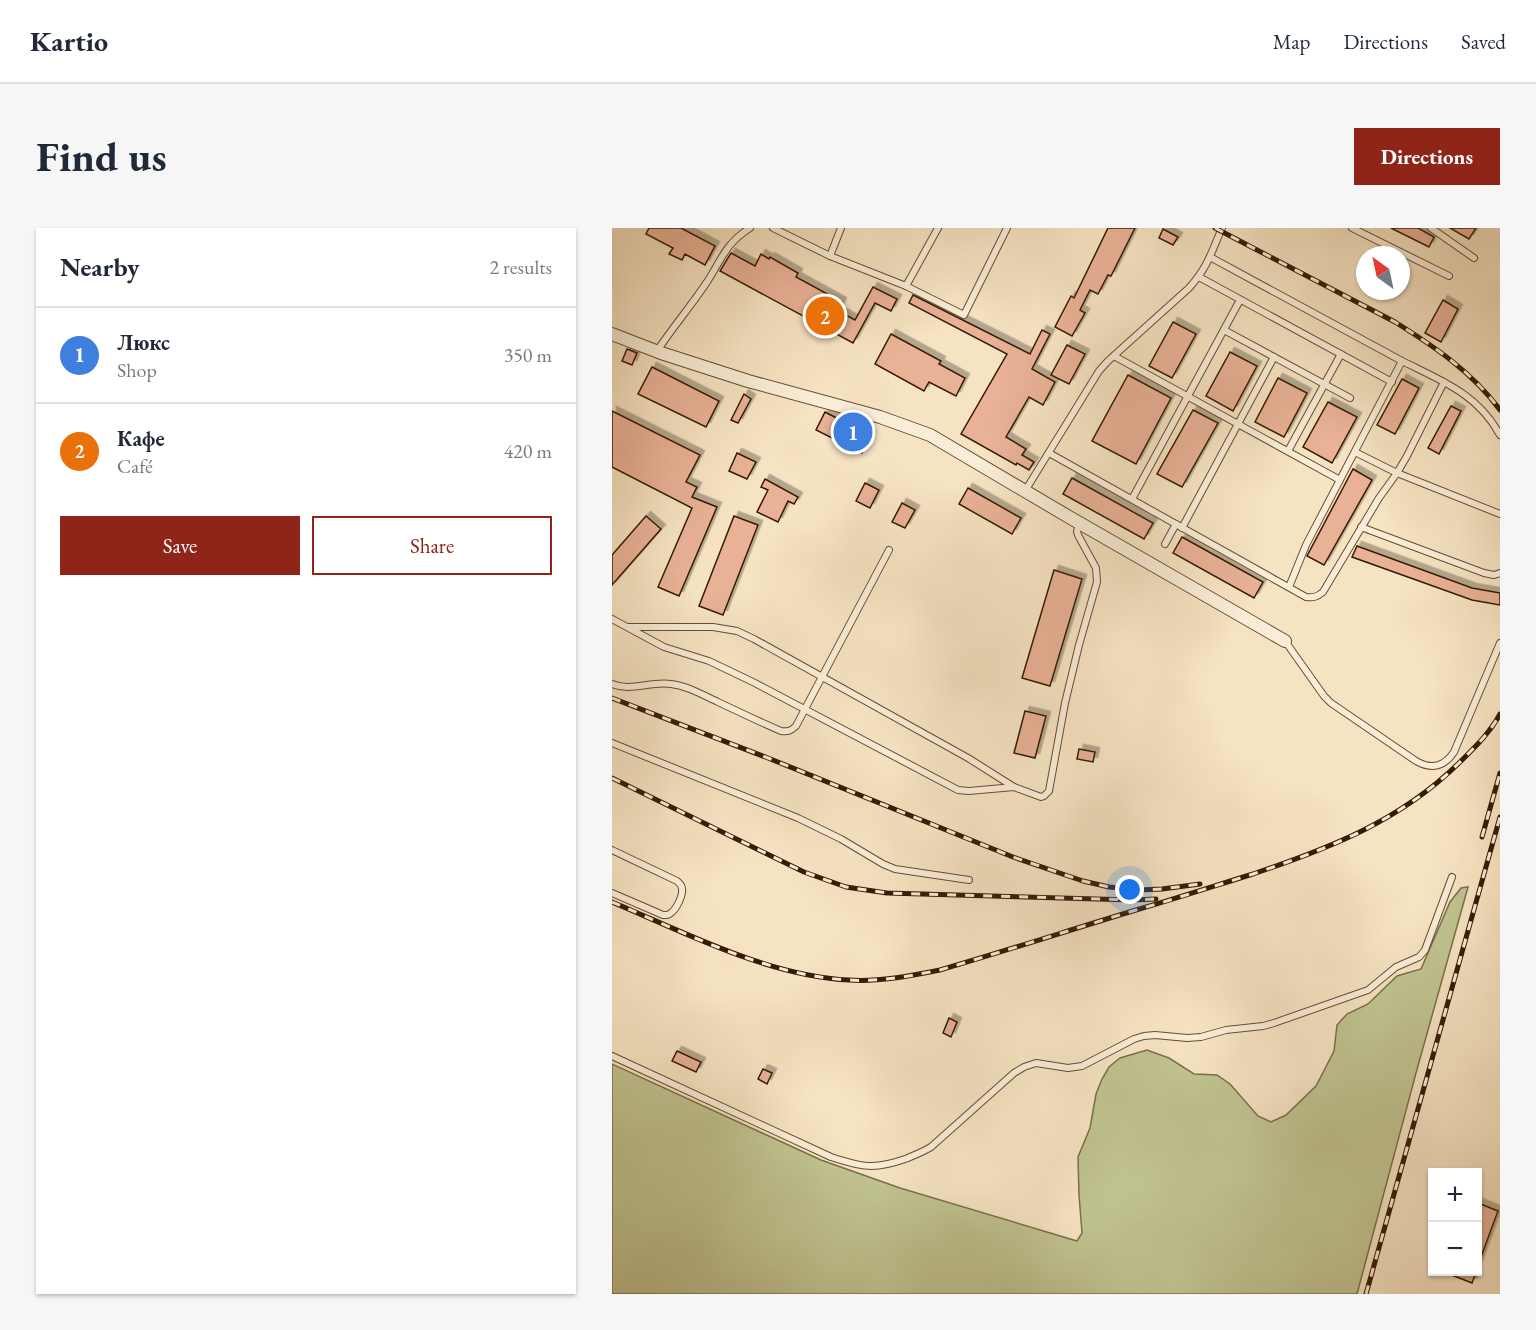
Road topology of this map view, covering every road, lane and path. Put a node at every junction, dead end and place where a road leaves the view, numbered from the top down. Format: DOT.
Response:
graph roads {
  1 [pos="750,228"];
  2 [pos="773,228"];
  3 [pos="841,228"];
  4 [pos="938,228"];
  5 [pos="1007,228"];
  6 [pos="1222,228"];
  7 [pos="1352,228"];
  8 [pos="1431,228"];
  9 [pos="830,256"];
  10 [pos="1210,257"];
  11 [pos="1474,258"];
  12 [pos="1449,276"];
  13 [pos="1199,277"];
  14 [pos="906,286"];
  15 [pos="1240,300"];
  16 [pos="1224,330"];
  17 [pos="612,334"];
  18 [pos="656,351"];
  19 [pos="1341,354"];
  20 [pos="1114,356"];
  21 [pos="1274,357"];
  22 [pos="1402,362"];
  23 [pos="1392,382"];
  24 [pos="1444,382"];
  25 [pos="1324,384"];
  26 [pos="1189,397"];
  27 [pos="1350,398"];
  28 [pos="1238,424"];
  29 [pos="1500,435"];
  30 [pos="1288,452"];
  31 [pos="1355,452"];
  32 [pos="1049,453"];
  33 [pos="1397,473"];
  34 [pos="1340,480"];
  35 [pos="1025,491"];
  36 [pos="1131,500"];
  37 [pos="1500,514"];
  38 [pos="1080,524"];
  39 [pos="1179,526"];
  40 [pos="1361,527"];
  41 [pos="1165,544"];
  42 [pos="888,550"];
  43 [pos="1500,573"];
  44 [pos="1289,587"];
  45 [pos="612,619"];
  46 [pos="627,627"];
  47 [pos="1285,641"];
  48 [pos="1500,643"];
  49 [pos="822,677"];
  50 [pos="612,684"];
  51 [pos="805,709"];
  52 [pos="612,743"];
  53 [pos="1014,787"];
  54 [pos="612,850"];
  55 [pos="1452,877"];
  56 [pos="969,880"];
  57 [pos="612,893"];
  58 [pos="612,1056"];
  1 -- 18 [label="lane"];
  2 -- 9 [label="lane"];
  3 -- 9 [label="lane"];
  4 -- 14 [label="lane"];
  5 -- 14 [label="lane"];
  6 -- 10 [label="lane"];
  7 -- 12 [label="lane"];
  8 -- 11 [label="lane"];
  9 -- 14 [label="lane"];
  10 -- 13 [label="lane"];
  10 -- 22 [label="lane"];
  13 -- 15 [label="lane"];
  13 -- 20 [label="lane"];
  15 -- 16 [label="lane"];
  15 -- 19 [label="lane"];
  16 -- 21 [label="lane"];
  16 -- 26 [label="lane"];
  17 -- 18 [label="street"];
  18 -- 35 [label="street"];
  19 -- 23 [label="lane"];
  19 -- 25 [label="lane"];
  20 -- 26 [label="lane"];
  20 -- 32 [label="lane"];
  21 -- 25 [label="lane"];
  21 -- 28 [label="lane"];
  22 -- 23 [label="lane"];
  22 -- 24 [label="lane"];
  23 -- 31 [label="lane"];
  24 -- 29 [label="lane"];
  24 -- 33 [label="lane"];
  25 -- 27 [label="lane"];
  25 -- 30 [label="lane"];
  26 -- 28 [label="lane"];
  26 -- 36 [label="lane"];
  28 -- 30 [label="lane"];
  28 -- 39 [label="lane"];
  30 -- 34 [label="lane"];
  31 -- 33 [label="lane"];
  31 -- 34 [label="lane"];
  32 -- 35 [label="lane"];
  32 -- 36 [label="lane"];
  33 -- 37 [label="lane"];
  33 -- 40 [label="lane"];
  34 -- 44 [label="lane"];
  35 -- 38 [label="street"];
  36 -- 39 [label="lane"];
  38 -- 47 [label="street"];
  38 -- 53 [label="lane"];
  39 -- 41 [label="lane"];
  39 -- 44 [label="lane"];
  40 -- 43 [label="lane"];
  40 -- 44 [label="lane"];
  42 -- 49 [label="lane"];
  45 -- 46 [label="lane"];
  46 -- 49 [label="lane"];
  46 -- 51 [label="lane"];
  47 -- 48 [label="lane"];
  49 -- 51 [label="lane"];
  49 -- 53 [label="lane"];
  50 -- 51 [label="lane"];
  51 -- 53 [label="lane"];
  52 -- 56 [label="lane"];
  54 -- 57 [label="lane"];
  55 -- 58 [label="lane"];
}
